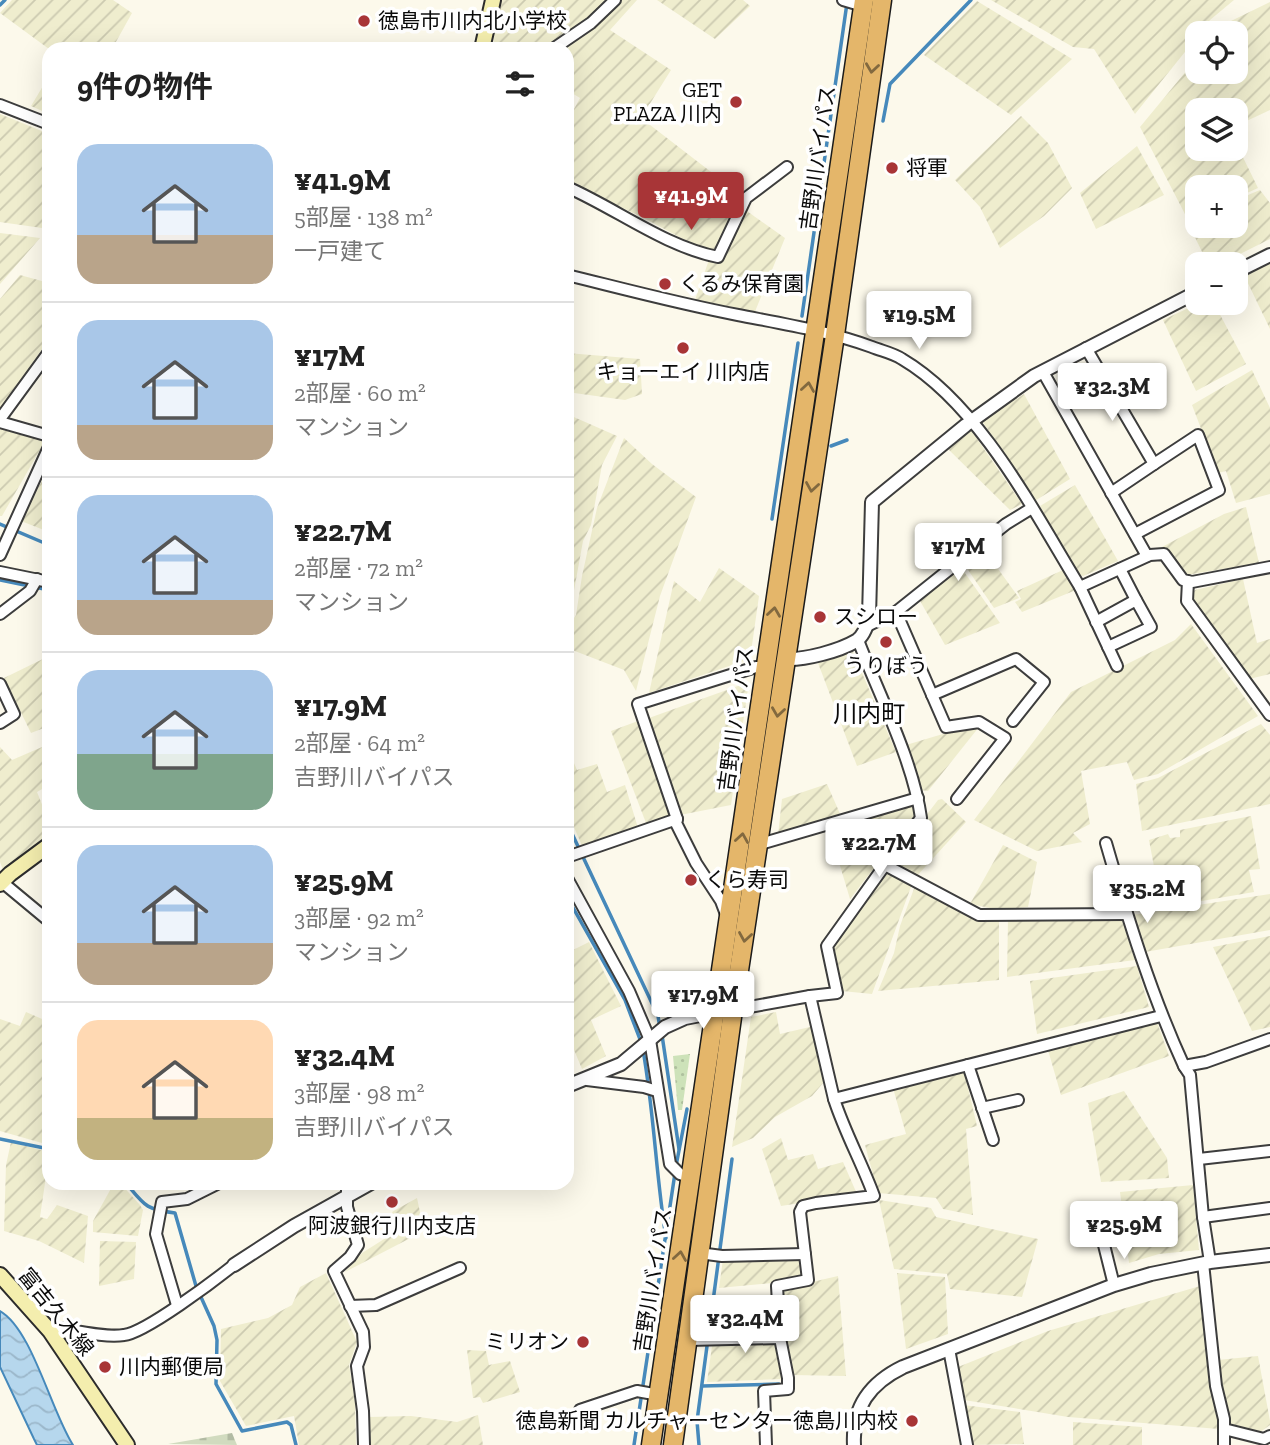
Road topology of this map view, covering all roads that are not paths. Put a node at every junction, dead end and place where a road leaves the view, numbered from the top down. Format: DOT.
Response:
graph roads {
  1 [pos="493,0"];
  2 [pos="615,0"];
  3 [pos="882,0"];
  4 [pos="853,2"];
  5 [pos="484,42"];
  6 [pos="563,42"];
  7 [pos="0,105"];
  8 [pos="42,121"];
  9 [pos="787,167"];
  10 [pos="574,190"];
  11 [pos="1270,255"];
  12 [pos="1248,266"];
  13 [pos="574,277"];
  14 [pos="1185,298"];
  15 [pos="816,330"];
  16 [pos="835,335"];
  17 [pos="1086,348"];
  18 [pos="42,362"];
  19 [pos="1043,372"];
  20 [pos="0,420"];
  21 [pos="973,421"];
  22 [pos="42,434"];
  23 [pos="42,463"];
  24 [pos="1154,464"];
  25 [pos="1111,493"];
  26 [pos="1032,508"];
  27 [pos="1135,534"];
  28 [pos="0,555"];
  29 [pos="1147,556"];
  30 [pos="1270,568"];
  31 [pos="1120,569"];
  32 [pos="0,572"];
  33 [pos="1188,581"];
  34 [pos="42,583"];
  35 [pos="34,584"];
  36 [pos="1080,587"];
  37 [pos="1136,600"];
  38 [pos="896,612"];
  39 [pos="0,614"];
  40 [pos="1096,622"];
  41 [pos="867,626"];
  42 [pos="858,640"];
  43 [pos="1108,648"];
  44 [pos="786,659"];
  45 [pos="1117,666"];
  46 [pos="767,667"];
  47 [pos="0,684"];
  48 [pos="932,695"];
  49 [pos="1270,715"];
  50 [pos="1013,720"];
  51 [pos="0,723"];
  52 [pos="918,798"];
  53 [pos="957,799"];
  54 [pos="677,820"];
  55 [pos="1106,843"];
  56 [pos="760,844"];
  57 [pos="42,851"];
  58 [pos="577,854"];
  59 [pos="885,865"];
  60 [pos="1,883"];
  61 [pos="574,891"];
  62 [pos="42,914"];
  63 [pos="1126,914"];
  64 [pos="728,919"];
  65 [pos="810,996"];
  66 [pos="725,1011"];
  67 [pos="1161,1016"];
  68 [pos="651,1039"];
  69 [pos="1270,1039"];
  70 [pos="968,1065"];
  71 [pos="1184,1066"];
  72 [pos="587,1080"];
  73 [pos="574,1084"];
  74 [pos="651,1089"];
  75 [pos="834,1099"];
  76 [pos="1018,1100"];
  77 [pos="982,1108"];
  78 [pos="993,1140"];
  79 [pos="1270,1151"];
  80 [pos="1199,1159"];
  81 [pos="680,1173"];
  82 [pos="205,1190"];
  83 [pos="347,1190"];
  84 [pos="359,1190"];
  85 [pos="347,1197"];
  86 [pos="1270,1208"];
  87 [pos="1203,1217"];
  88 [pos="1104,1245"];
  89 [pos="805,1254"];
  90 [pos="712,1255"];
  91 [pos="1270,1255"];
  92 [pos="1206,1263"];
  93 [pos="234,1265"];
  94 [pos="460,1268"];
  95 [pos="0,1275"];
  96 [pos="1114,1285"];
  97 [pos="177,1305"];
  98 [pos="350,1306"];
  99 [pos="50,1331"];
  100 [pos="780,1338"];
  101 [pos="701,1340"];
  102 [pos="949,1349"];
  103 [pos="648,1393"];
  104 [pos="580,1410"];
  105 [pos="1224,1429"];
  106 [pos="1270,1436"];
  107 [pos="127,1445"];
  108 [pos="364,1445"];
  109 [pos="651,1445"];
  110 [pos="673,1445"];
  111 [pos="766,1445"];
  112 [pos="854,1445"];
  113 [pos="967,1445"];
  114 [pos="1224,1445"];
  1 -- 5 [label="main road"];
  2 -- 6 [label="street"];
  3 -- 16 [label="highway, 吉野川バイパス, one-way"];
  4 -- 15 [label="highway, 吉野川バイパス"];
  7 -- 8 [label="street"];
  9 -- 10 [label="street"];
  11 -- 12 [label="street"];
  13 -- 15 [label="street"];
  14 -- 17 [label="street"];
  15 -- 16 [label="street"];
  46 -- 15 [label="highway, 吉野川バイパス, one-way"];
  16 -- 21 [label="street"];
  16 -- 44 [label="highway, 吉野川バイパス, one-way"];
  17 -- 19 [label="street"];
  17 -- 24 [label="street"];
  18 -- 20 [label="street"];
  19 -- 21 [label="street"];
  19 -- 25 [label="street"];
  20 -- 22 [label="street"];
  21 -- 26 [label="street"];
  21 -- 41 [label="street"];
  23 -- 28 [label="street"];
  24 -- 25 [label="street"];
  24 -- 27 [label="street"];
  25 -- 27 [label="street"];
  26 -- 36 [label="street"];
  26 -- 38 [label="street"];
  27 -- 29 [label="street"];
  29 -- 31 [label="street"];
  29 -- 33 [label="street"];
  30 -- 33 [label="street"];
  31 -- 36 [label="street"];
  31 -- 37 [label="street"];
  32 -- 35 [label="street"];
  33 -- 49 [label="street"];
  34 -- 35 [label="street"];
  35 -- 39 [label="street"];
  36 -- 40 [label="street"];
  37 -- 40 [label="street"];
  37 -- 43 [label="street"];
  38 -- 41 [label="street"];
  38 -- 48 [label="street"];
  40 -- 43 [label="street"];
  41 -- 42 [label="street"];
  42 -- 44 [label="street"];
  42 -- 52 [label="street"];
  43 -- 45 [label="street"];
  44 -- 56 [label="highway, 吉野川バイパス, one-way"];
  46 -- 54 [label="street"];
  64 -- 46 [label="highway, 吉野川バイパス, one-way"];
  47 -- 51 [label="street"];
  48 -- 50 [label="street"];
  48 -- 53 [label="street"];
  52 -- 56 [label="street"];
  52 -- 59 [label="street"];
  54 -- 58 [label="street"];
  54 -- 64 [label="street"];
  55 -- 63 [label="street"];
  56 -- 66 [label="highway, 吉野川バイパス, one-way"];
  57 -- 60 [label="main road"];
  59 -- 63 [label="street"];
  59 -- 65 [label="street"];
  60 -- 62 [label="street"];
  61 -- 68 [label="street"];
  63 -- 67 [label="street"];
  64 -- 66 [label="highway, 吉野川バイパス"];
  65 -- 66 [label="street"];
  65 -- 75 [label="street"];
  66 -- 68 [label="street"];
  66 -- 81 [label="highway, 吉野川バイパス"];
  66 -- 90 [label="highway, 吉野川バイパス"];
  67 -- 70 [label="street"];
  67 -- 71 [label="street"];
  68 -- 72 [label="street"];
  68 -- 74 [label="street"];
  69 -- 71 [label="street"];
  70 -- 75 [label="street"];
  70 -- 77 [label="street"];
  71 -- 80 [label="street"];
  72 -- 73 [label="street"];
  72 -- 74 [label="street"];
  74 -- 81 [label="street"];
  75 -- 89 [label="street"];
  76 -- 77 [label="street"];
  77 -- 78 [label="street"];
  79 -- 80 [label="street"];
  80 -- 87 [label="street"];
  103 -- 81 [label="highway, 吉野川バイパス, one-way"];
  82 -- 97 [label="street"];
  83 -- 85 [label="street"];
  84 -- 85 [label="street"];
  85 -- 93 [label="street"];
  85 -- 98 [label="street"];
  86 -- 87 [label="street"];
  87 -- 92 [label="street"];
  88 -- 96 [label="street"];
  89 -- 90 [label="street"];
  89 -- 100 [label="street"];
  90 -- 101 [label="highway, 吉野川バイパス"];
  91 -- 92 [label="street"];
  92 -- 96 [label="street"];
  92 -- 105 [label="street"];
  93 -- 97 [label="street"];
  94 -- 98 [label="street"];
  95 -- 99 [label="main road, 富吉久木線"];
  96 -- 102 [label="street"];
  97 -- 99 [label="street"];
  98 -- 108 [label="street"];
  99 -- 107 [label="main road, 富吉久木線"];
  100 -- 101 [label="street"];
  100 -- 111 [label="street"];
  101 -- 110 [label="highway, 吉野川バイパス"];
  102 -- 112 [label="street"];
  102 -- 113 [label="street"];
  103 -- 104 [label="street"];
  103 -- 109 [label="highway, 吉野川バイパス"];
  105 -- 106 [label="street"];
  105 -- 114 [label="street"];
}
